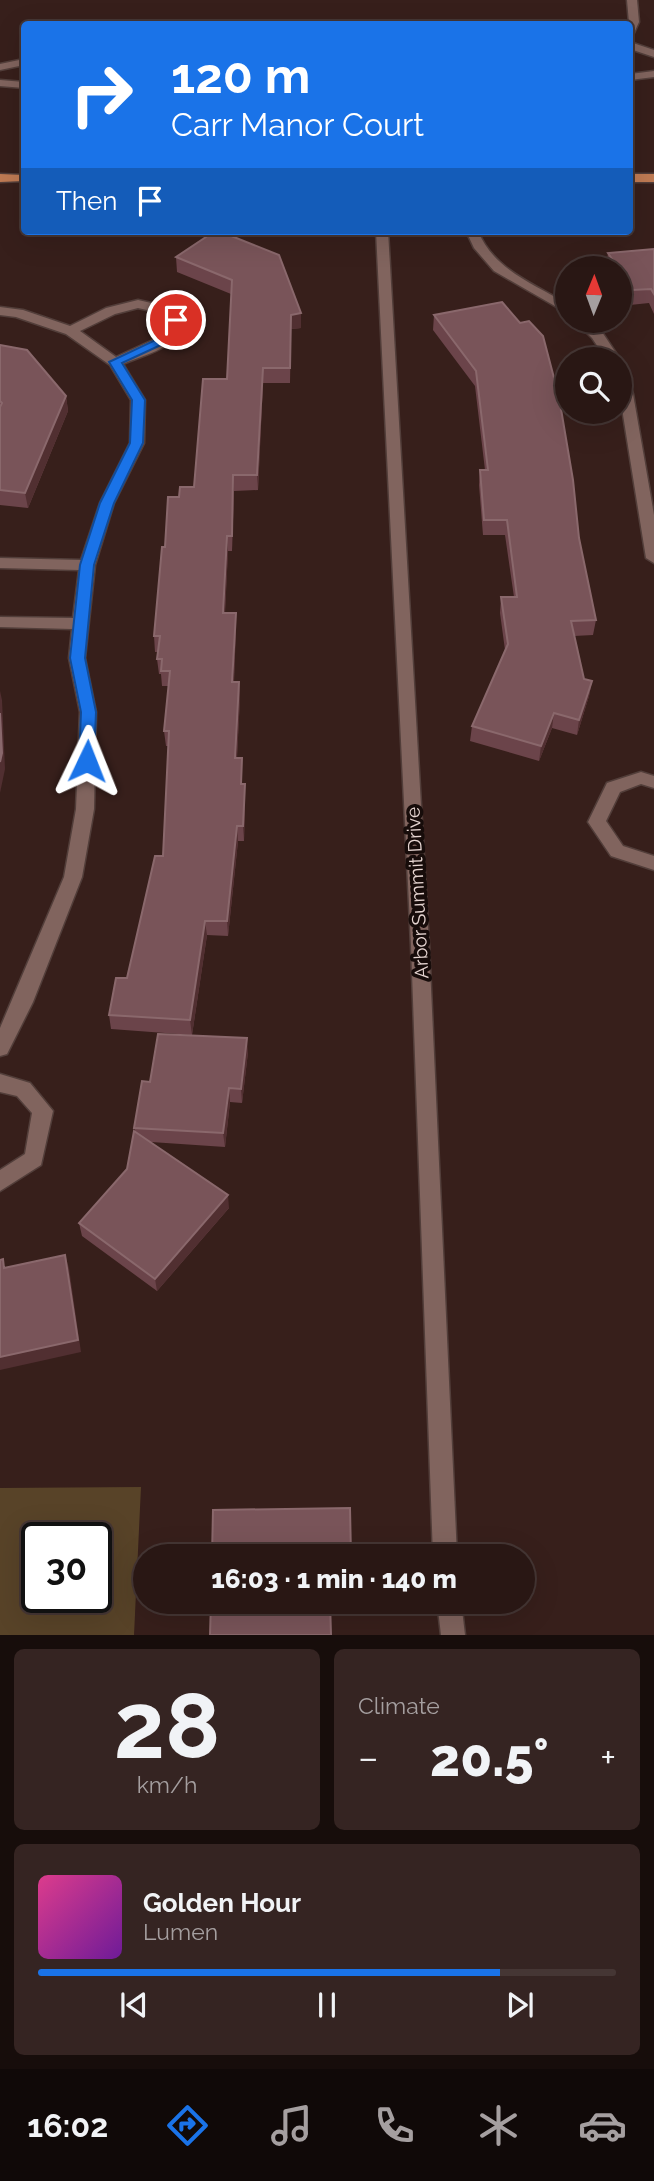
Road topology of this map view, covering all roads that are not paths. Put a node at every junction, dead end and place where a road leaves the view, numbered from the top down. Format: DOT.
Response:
graph roads {
  1 [pos="632,0"];
  2 [pos="633,24"];
  3 [pos="633,46"];
  4 [pos="654,54"];
  5 [pos="21,63"];
  6 [pos="0,67"];
  7 [pos="654,74"];
  8 [pos="633,77"];
  9 [pos="0,83"];
  10 [pos="21,85"];
  11 [pos="0,178"];
  12 [pos="21,178"];
  13 [pos="633,178"];
  14 [pos="654,178"];
  15 [pos="382,235"];
  16 [pos="473,235"];
  17 [pos="555,302"];
  18 [pos="0,311"];
  19 [pos="71,331"];
  20 [pos="116,362"];
  21 [pos="631,424"];
  22 [pos="654,558"];
  23 [pos="0,563"];
  24 [pos="87,565"];
  25 [pos="0,622"];
  26 [pos="81,624"];
  27 [pos="654,782"];
  28 [pos="654,863"];
  29 [pos="0,1048"];
  30 [pos="0,1083"];
  31 [pos="0,1182"];
  32 [pos="445,1544"];
  33 [pos="451,1614"];
  34 [pos="453,1635"];
  1 -- 2 [label="street"];
  3 -- 4 [label="street"];
  5 -- 6 [label="street"];
  7 -- 8 [label="street"];
  9 -- 10 [label="street"];
  11 -- 12 [label="main road"];
  13 -- 14 [label="main road"];
  15 -- 32 [label="street, Arbor Summit Drive"];
  16 -- 17 [label="street"];
  18 -- 19 [label="street"];
  19 -- 20 [label="street"];
  19 -- 20 [label="street"];
  20 -- 24 [label="street"];
  21 -- 22 [label="street"];
  23 -- 24 [label="street"];
  24 -- 26 [label="street"];
  25 -- 26 [label="street"];
  26 -- 29 [label="street"];
  27 -- 28 [label="street"];
  30 -- 31 [label="street"];
  33 -- 34 [label="street"];
}
